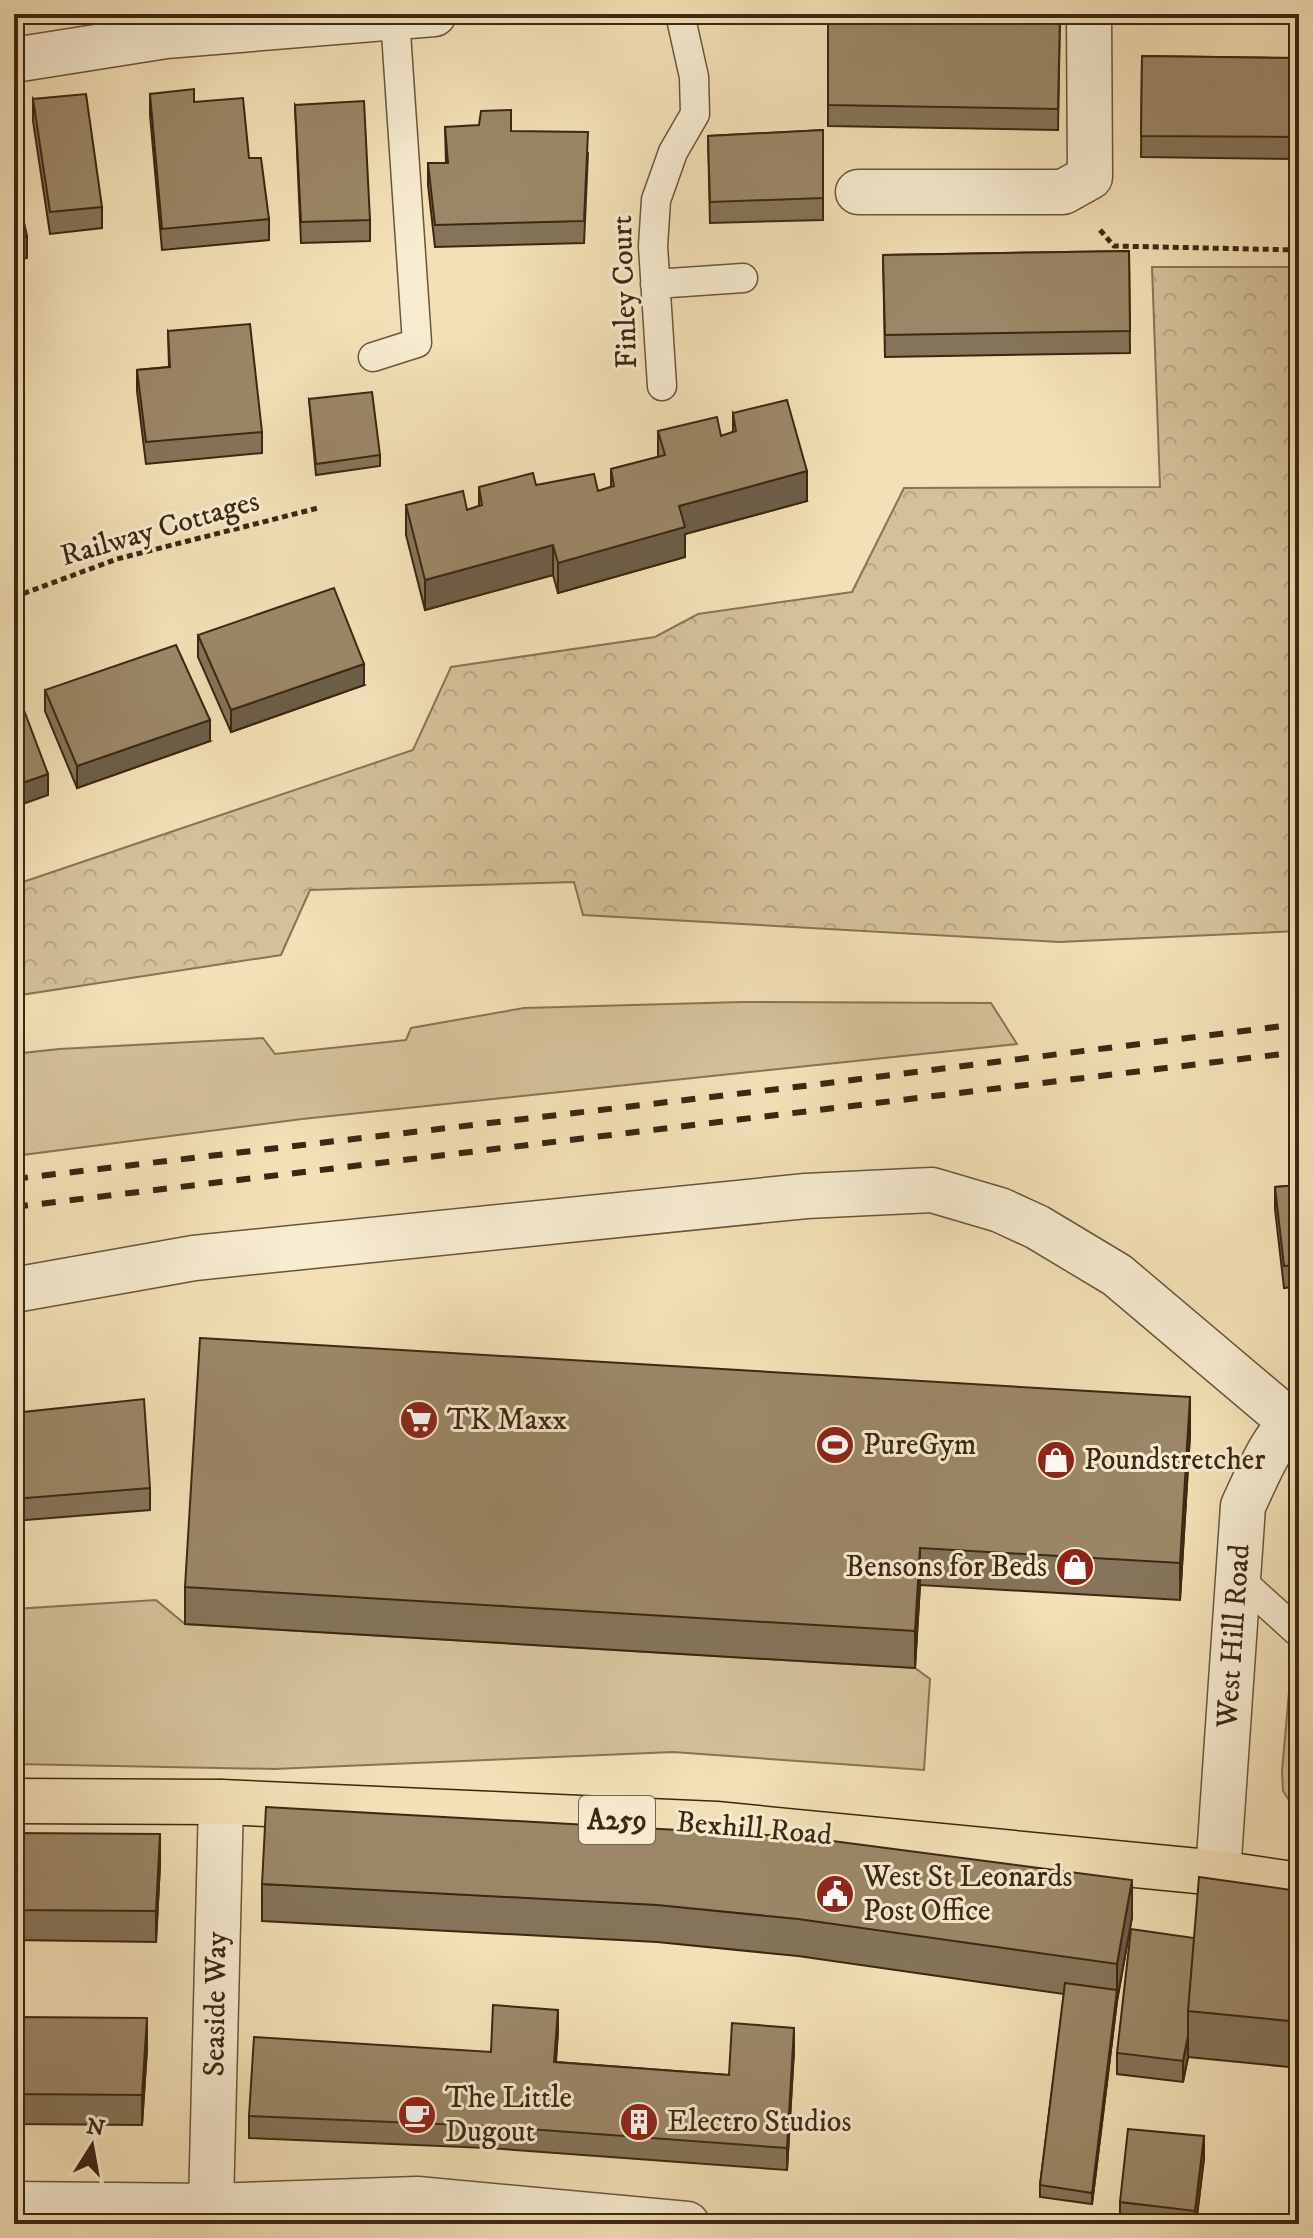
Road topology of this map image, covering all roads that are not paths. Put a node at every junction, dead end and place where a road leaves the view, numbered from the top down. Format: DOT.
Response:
graph roads {
  1 [pos="680,14"];
  2 [pos="1089,14"];
  3 [pos="415,16"];
  4 [pos="14,60"];
  5 [pos="858,192"];
  6 [pos="743,278"];
  7 [pos="655,284"];
  8 [pos="373,357"];
  9 [pos="662,386"];
  10 [pos="14,1290"];
  11 [pos="1295,1420"];
  12 [pos="1237,1577"];
  13 [pos="1299,1633"];
  14 [pos="14,1801"];
  15 [pos="221,1802"];
  16 [pos="1218,1873"];
  17 [pos="1299,1885"];
  18 [pos="14,2204"];
  19 [pos="211,2206"];
  20 [pos="687,2224"];
  1 -- 7 [label="lane, Finley Court"];
  2 -- 5 [label="street"];
  3 -- 4 [label="street"];
  3 -- 8 [label="lane"];
  6 -- 7 [label="lane"];
  7 -- 9 [label="lane, Finley Court"];
  10 -- 11 [label="street"];
  11 -- 12 [label="street, West Hill Road"];
  12 -- 13 [label="lane"];
  12 -- 16 [label="street, West Hill Road"];
  14 -- 15 [label="highway, Bexhill Road / A259"];
  15 -- 16 [label="highway, Bexhill Road / A259"];
  15 -- 19 [label="street, Seaside Way"];
  16 -- 17 [label="highway, Bexhill Road / A259"];
  18 -- 19 [label="street"];
  19 -- 20 [label="street"];
}
